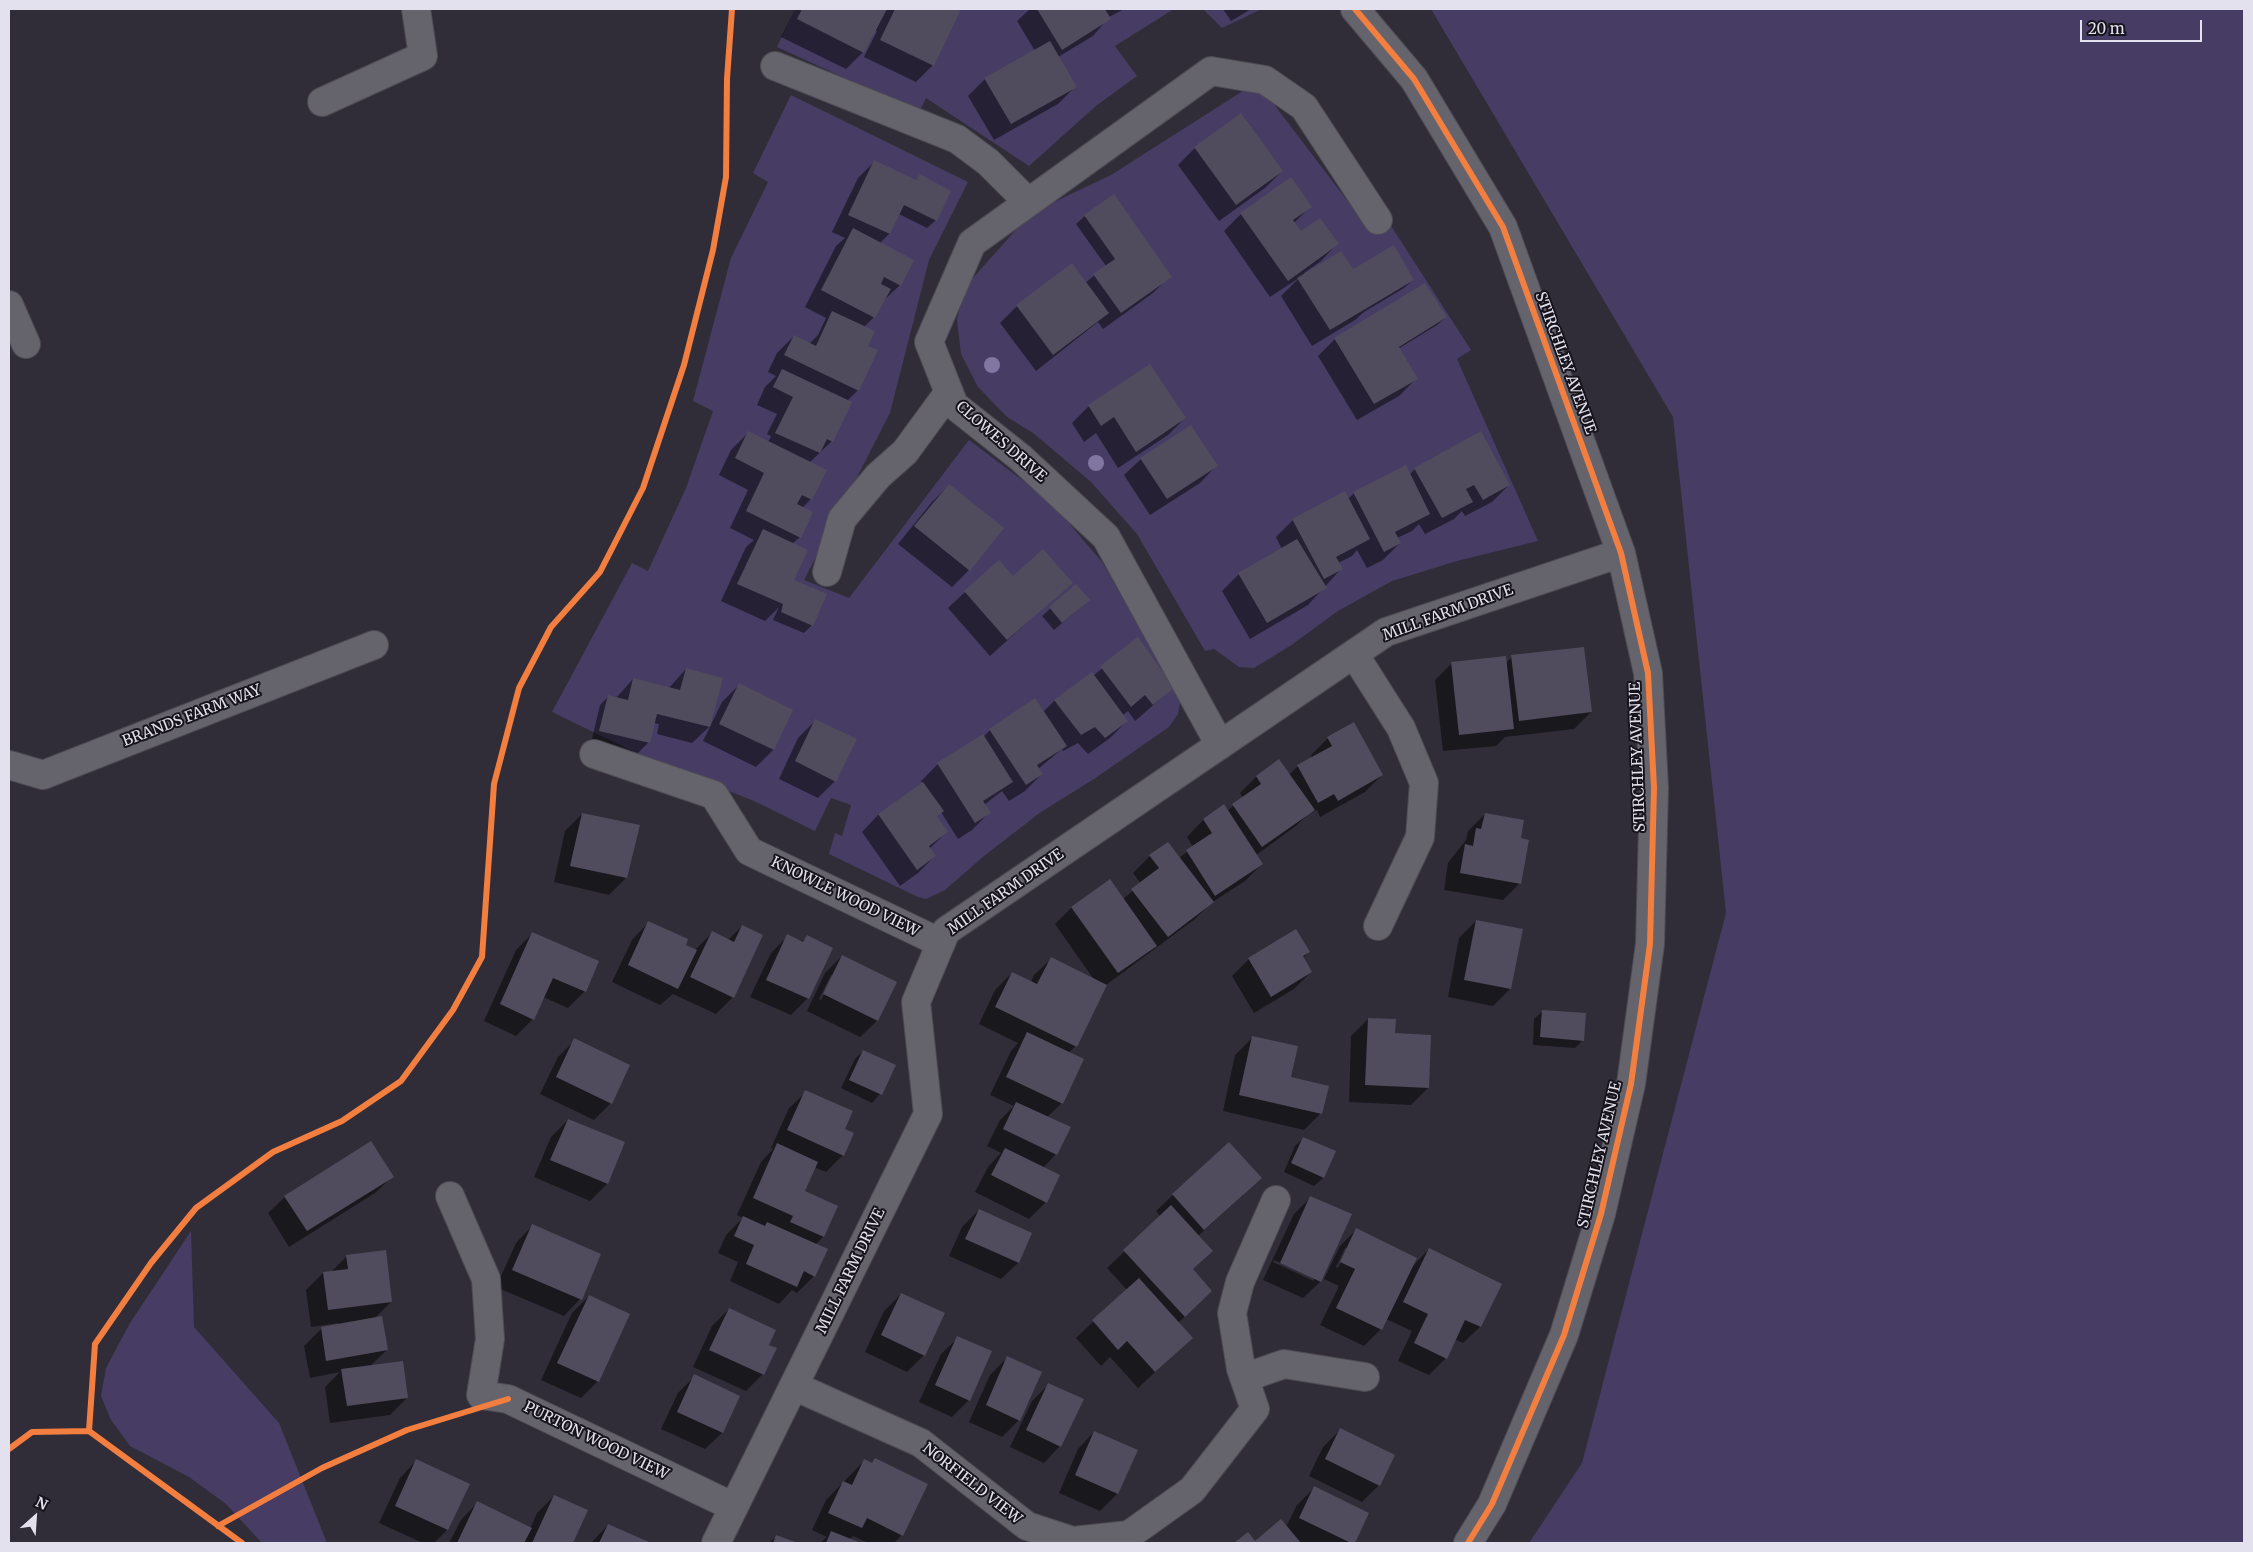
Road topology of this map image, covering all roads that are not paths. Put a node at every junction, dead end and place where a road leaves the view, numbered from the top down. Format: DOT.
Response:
graph roads {
  1 [pos="416,9"];
  2 [pos="1355,9"];
  3 [pos="775,66"];
  4 [pos="322,102"];
  5 [pos="1028,202"];
  6 [pos="1378,220"];
  7 [pos="9,305"];
  8 [pos="26,344"];
  9 [pos="949,392"];
  10 [pos="1621,553"];
  11 [pos="827,572"];
  12 [pos="374,645"];
  13 [pos="1354,654"];
  14 [pos="1220,745"];
  15 [pos="594,754"];
  16 [pos="9,765"];
  17 [pos="1378,926"];
  18 [pos="941,943"];
  19 [pos="450,1196"];
  20 [pos="1276,1200"];
  21 [pos="1365,1377"];
  22 [pos="1244,1378"];
  23 [pos="794,1386"];
  24 [pos="734,1507"];
  25 [pos="1097,1541"];
  26 [pos="716,1543"];
  27 [pos="1468,1543"];
  1 -- 4 [label="street"];
  2 -- 10 [label="street, STIRCHLEY AVENUE"];
  3 -- 5 [label="street"];
  5 -- 6 [label="street, CLOWES DRIVE"];
  5 -- 9 [label="street, CLOWES DRIVE"];
  7 -- 8 [label="street"];
  9 -- 11 [label="street"];
  9 -- 14 [label="street, CLOWES DRIVE"];
  10 -- 13 [label="street, MILL FARM DRIVE"];
  10 -- 27 [label="street, STIRCHLEY AVENUE"];
  12 -- 16 [label="street, BRANDS FARM WAY"];
  13 -- 14 [label="street, MILL FARM DRIVE"];
  13 -- 17 [label="street"];
  14 -- 18 [label="street, MILL FARM DRIVE"];
  15 -- 18 [label="street, KNOWLE WOOD VIEW"];
  18 -- 23 [label="street, MILL FARM DRIVE"];
  19 -- 24 [label="street, PURTON WOOD VIEW"];
  20 -- 22 [label="street"];
  21 -- 22 [label="street"];
  22 -- 25 [label="street, NORFIELD VIEW"];
  23 -- 24 [label="street, MILL FARM DRIVE"];
  23 -- 25 [label="street, NORFIELD VIEW"];
  24 -- 26 [label="street, MILL FARM DRIVE"];
}
